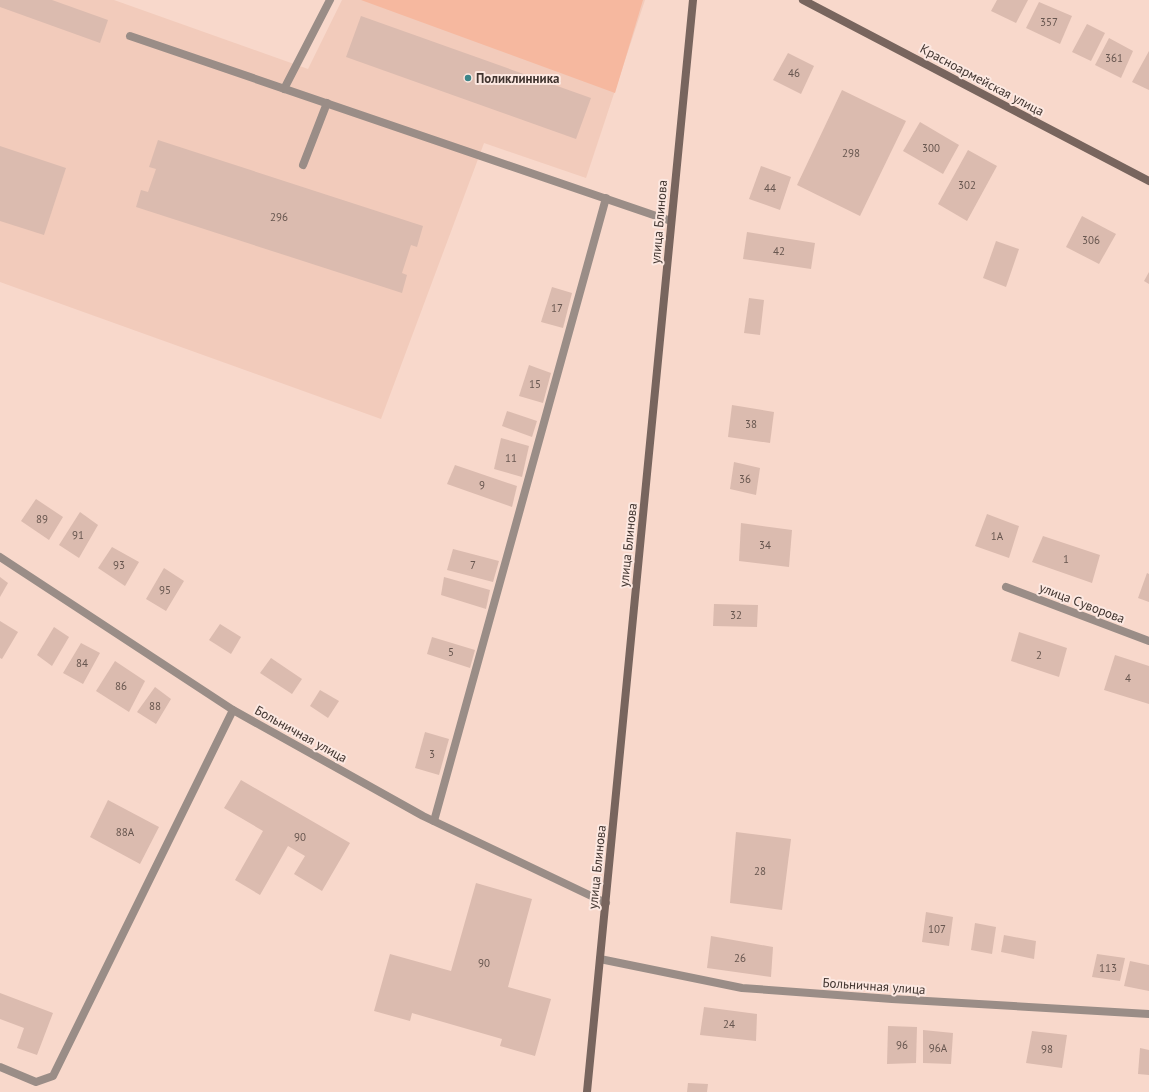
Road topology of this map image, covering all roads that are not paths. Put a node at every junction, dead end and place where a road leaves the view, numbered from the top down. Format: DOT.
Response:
graph roads {
  1 [pos="330,0"];
  2 [pos="693,0"];
  3 [pos="803,0"];
  4 [pos="130,36"];
  5 [pos="284,89"];
  6 [pos="327,103"];
  7 [pos="303,165"];
  8 [pos="1149,182"];
  9 [pos="606,198"];
  10 [pos="672,221"];
  11 [pos="0,557"];
  12 [pos="1006,587"];
  13 [pos="1149,641"];
  14 [pos="233,710"];
  15 [pos="434,821"];
  16 [pos="606,903"];
  17 [pos="600,959"];
  18 [pos="1149,1014"];
  19 [pos="0,1067"];
  20 [pos="588,1092"];
  1 -- 5 [label="street"];
  2 -- 10 [label="main road, улица Блинова"];
  3 -- 8 [label="main road, Красноармейская улица"];
  4 -- 5 [label="street"];
  5 -- 6 [label="street"];
  6 -- 7 [label="street"];
  6 -- 9 [label="street"];
  9 -- 10 [label="street"];
  9 -- 15 [label="street"];
  10 -- 16 [label="main road, улица Блинова"];
  11 -- 14 [label="street, Больничная улица"];
  12 -- 13 [label="street, улица Суворова"];
  14 -- 15 [label="street, Больничная улица"];
  14 -- 19 [label="street"];
  15 -- 16 [label="street, Больничная улица"];
  16 -- 17 [label="main road, улица Блинова"];
  17 -- 18 [label="street, Больничная улица"];
  17 -- 20 [label="main road, улица Блинова"];
}
